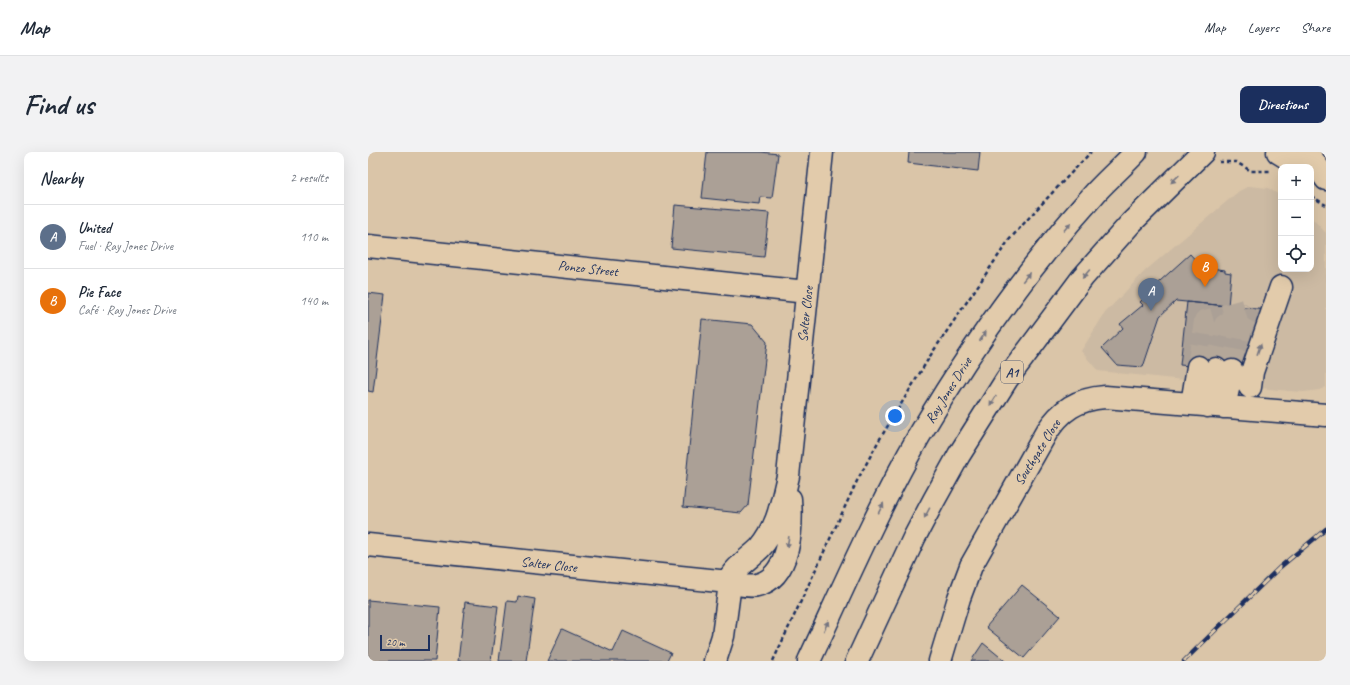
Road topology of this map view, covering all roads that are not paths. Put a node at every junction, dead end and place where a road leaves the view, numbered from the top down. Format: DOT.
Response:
graph roads {
  1 [pos="822,152"];
  2 [pos="1136,152"];
  3 [pos="1199,156"];
  4 [pos="1277,162"];
  5 [pos="1316,165"];
  6 [pos="368,246"];
  7 [pos="1281,287"];
  8 [pos="807,292"];
  9 [pos="1250,387"];
  10 [pos="1208,406"];
  11 [pos="1322,413"];
  12 [pos="788,476"];
  13 [pos="368,545"];
  14 [pos="730,582"];
  15 [pos="715,661"];
  16 [pos="809,661"];
  17 [pos="857,661"];
  18 [pos="940,661"];
  1 -- 8 [label="main road, Salter Close"];
  16 -- 2 [label="main road, Ray Jones Drive, one-way"];
  3 -- 17 [label="main road, A1, one-way"];
  4 -- 5 [label="main road"];
  6 -- 8 [label="main road, Ponzo Street"];
  9 -- 7 [label="main road, one-way"];
  8 -- 12 [label="main road, Salter Close"];
  10 -- 10 [label="main road"];
  10 -- 11 [label="main road, Southgate Close"];
  10 -- 18 [label="main road, Southgate Close"];
  12 -- 14 [label="main road, Salter Close"];
  12 -- 14 [label="main road, Salter Close, one-way"];
  13 -- 14 [label="main road, Salter Close"];
  14 -- 15 [label="main road"];
}
